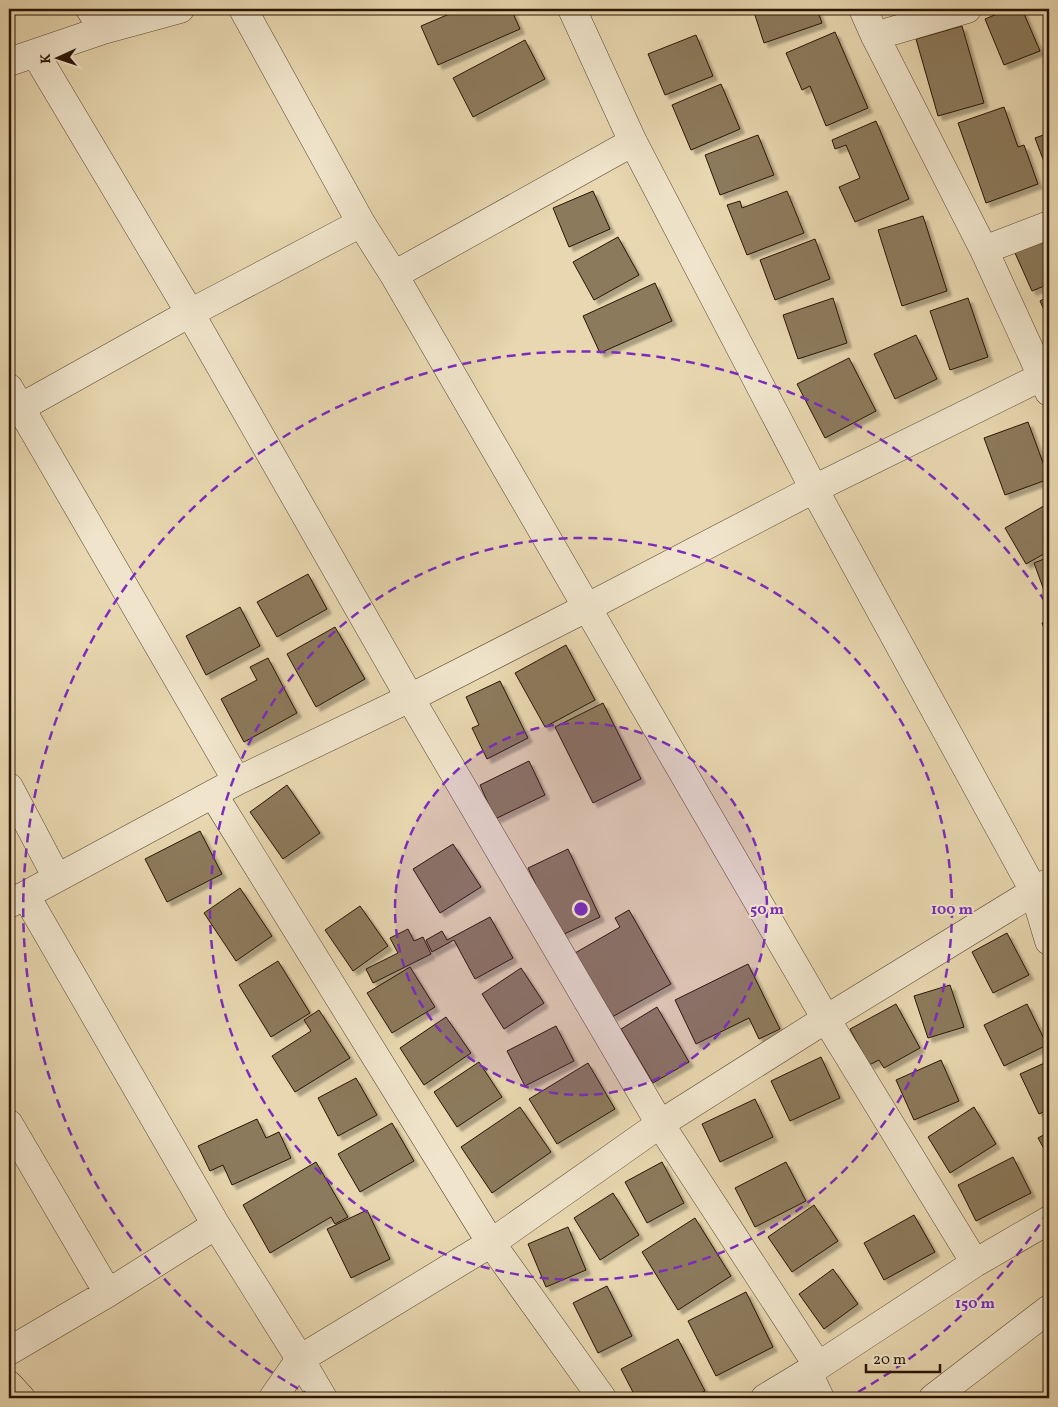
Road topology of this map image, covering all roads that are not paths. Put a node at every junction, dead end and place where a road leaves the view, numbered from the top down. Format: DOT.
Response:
graph roads {
  1 [pos="180,9"];
  2 [pos="243,9"];
  3 [pos="572,9"];
  4 [pos="863,9"];
  5 [pos="967,9"];
  6 [pos="96,20"];
  7 [pos="875,36"];
  8 [pos="35,53"];
  9 [pos="9,62"];
  10 [pos="632,142"];
  11 [pos="361,223"];
  12 [pos="1049,225"];
  13 [pos="984,250"];
  14 [pos="394,275"];
  15 [pos="190,313"];
  16 [pos="1045,385"];
  17 [pos="13,403"];
  18 [pos="814,489"];
  19 [pos="588,607"];
  20 [pos="410,698"];
  21 [pos="237,781"];
  22 [pos="9,787"];
  23 [pos="213,794"];
  24 [pos="57,878"];
  25 [pos="1044,893"];
  26 [pos="17,900"];
  27 [pos="1049,941"];
  28 [pos="826,1018"];
  29 [pos="9,1124"];
  30 [pos="660,1124"];
  31 [pos="1049,1220"];
  32 [pos="216,1226"];
  33 [pos="491,1243"];
  34 [pos="976,1263"];
  35 [pos="108,1292"];
  36 [pos="1049,1309"];
  37 [pos="9,1351"];
  38 [pos="300,1359"];
  39 [pos="813,1369"];
  40 [pos="9,1385"];
  41 [pos="21,1398"];
  42 [pos="273,1398"];
  43 [pos="323,1398"];
  44 [pos="602,1398"];
  45 [pos="765,1398"];
  46 [pos="820,1398"];
  47 [pos="933,1398"];
  1 -- 6 [label="street"];
  2 -- 11 [label="street"];
  3 -- 10 [label="street"];
  4 -- 7 [label="street"];
  5 -- 7 [label="street"];
  6 -- 8 [label="street"];
  7 -- 13 [label="street"];
  8 -- 9 [label="street"];
  8 -- 15 [label="street"];
  10 -- 14 [label="street"];
  10 -- 18 [label="street"];
  11 -- 14 [label="street"];
  11 -- 15 [label="street"];
  12 -- 13 [label="street"];
  13 -- 16 [label="street"];
  14 -- 19 [label="street"];
  15 -- 17 [label="street"];
  15 -- 20 [label="street"];
  16 -- 18 [label="street"];
  17 -- 21 [label="street"];
  18 -- 19 [label="street"];
  18 -- 25 [label="street"];
  19 -- 20 [label="street"];
  19 -- 28 [label="street"];
  20 -- 21 [label="street"];
  20 -- 30 [label="street"];
  21 -- 23 [label="street"];
  22 -- 24 [label="street"];
  23 -- 24 [label="street"];
  23 -- 33 [label="street"];
  24 -- 26 [label="street"];
  25 -- 27 [label="street"];
  25 -- 28 [label="street"];
  26 -- 32 [label="street"];
  28 -- 30 [label="street"];
  28 -- 34 [label="street"];
  29 -- 35 [label="street"];
  30 -- 33 [label="street"];
  30 -- 39 [label="street"];
  31 -- 34 [label="street"];
  32 -- 35 [label="street"];
  32 -- 38 [label="street"];
  33 -- 38 [label="street"];
  33 -- 44 [label="street"];
  34 -- 39 [label="street"];
  35 -- 37 [label="street"];
  36 -- 47 [label="street"];
  38 -- 42 [label="street"];
  38 -- 43 [label="street"];
  39 -- 45 [label="street"];
  39 -- 46 [label="street"];
  40 -- 41 [label="main road"];
}
